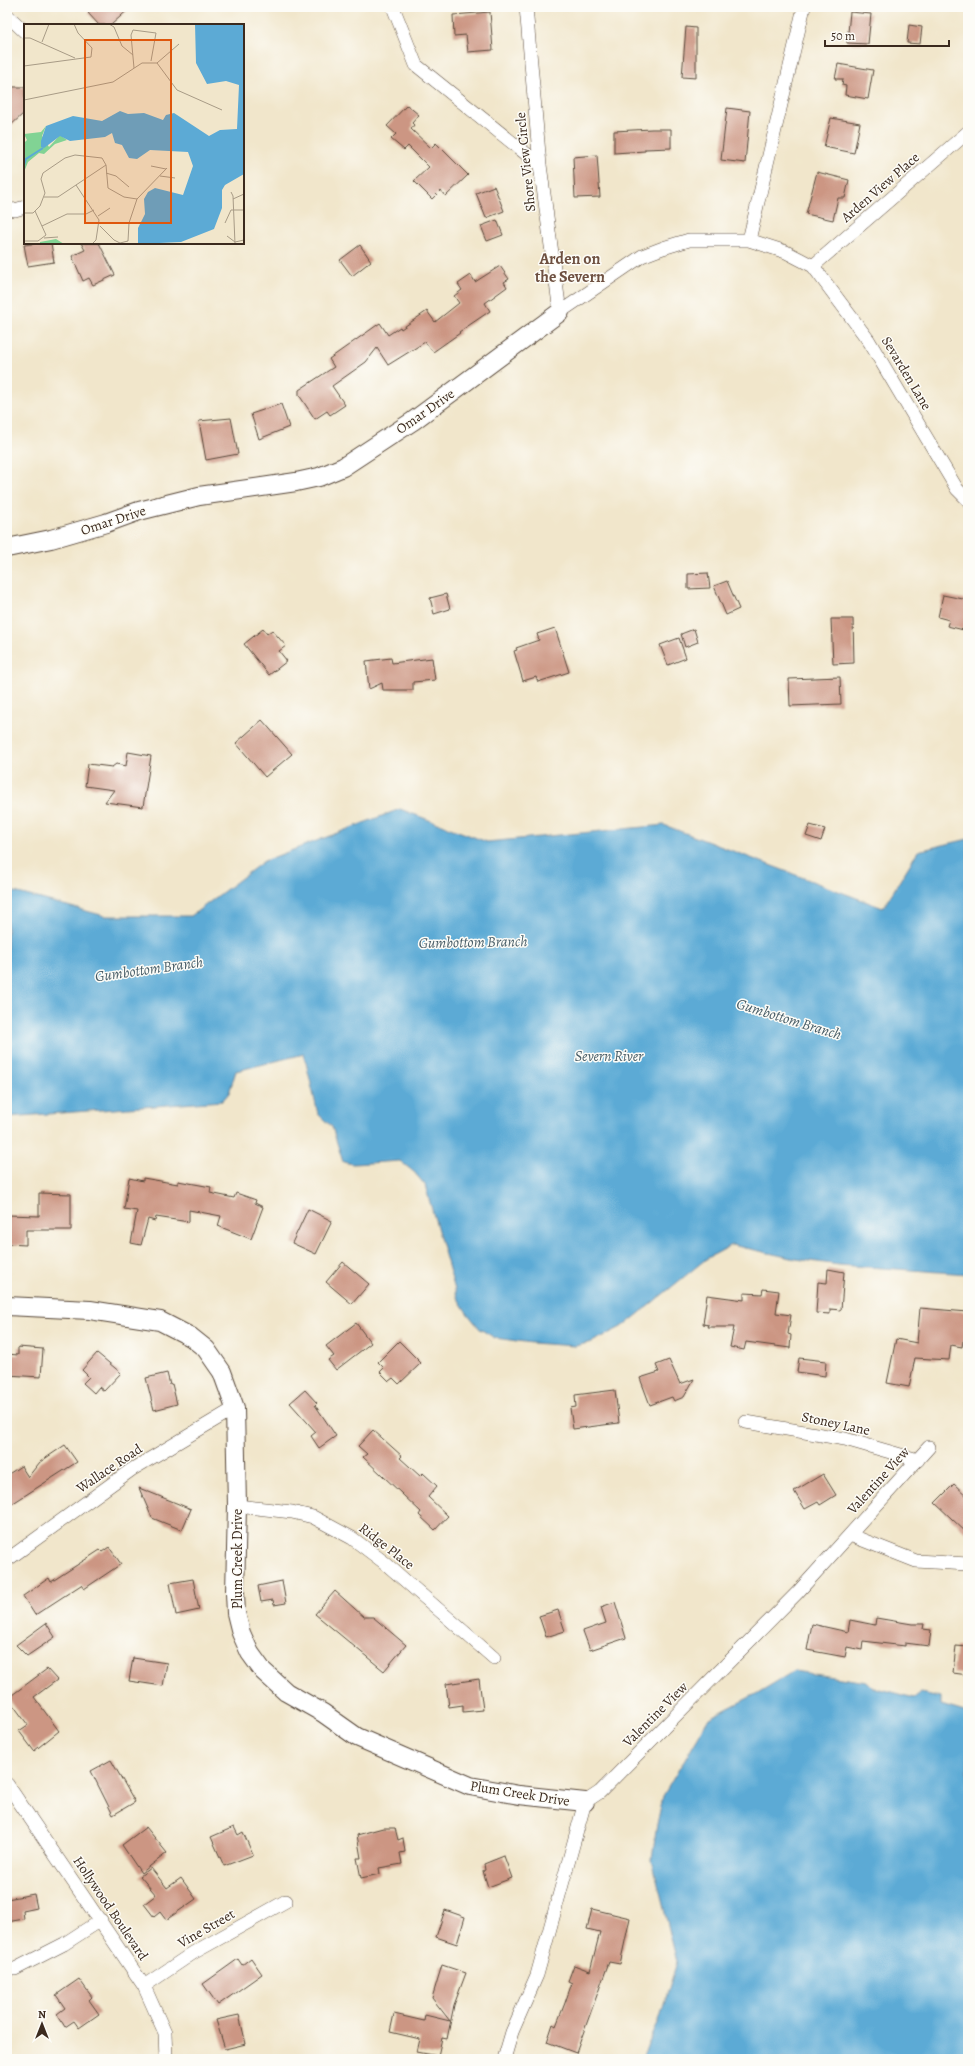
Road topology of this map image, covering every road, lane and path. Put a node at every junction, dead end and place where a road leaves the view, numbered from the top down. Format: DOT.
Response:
graph roads {
  1 [pos="393,7"];
  2 [pos="526,7"];
  3 [pos="804,7"];
  4 [pos="7,15"];
  5 [pos="24,31"];
  6 [pos="968,132"];
  7 [pos="540,165"];
  8 [pos="24,207"];
  9 [pos="7,209"];
  10 [pos="750,240"];
  11 [pos="813,266"];
  12 [pos="560,312"];
  13 [pos="968,500"];
  14 [pos="7,548"];
  15 [pos="7,1306"];
  16 [pos="234,1408"];
  17 [pos="746,1422"];
  18 [pos="929,1447"];
  19 [pos="918,1460"];
  20 [pos="237,1506"];
  21 [pos="850,1534"];
  22 [pos="7,1560"];
  23 [pos="968,1564"];
  24 [pos="494,1658"];
  25 [pos="7,1784"];
  26 [pos="585,1802"];
  27 [pos="286,1901"];
  28 [pos="101,1920"];
  29 [pos="7,1969"];
  30 [pos="144,1986"];
  31 [pos="166,2059"];
  32 [pos="504,2059"];
  1 -- 7 [label="street"];
  2 -- 7 [label="street, Shore View Circle"];
  3 -- 10 [label="street"];
  4 -- 5 [label="street"];
  6 -- 11 [label="street, Arden View Place"];
  7 -- 12 [label="street, Shore View Circle"];
  8 -- 9 [label="street"];
  10 -- 11 [label="street, Omar Drive"];
  10 -- 12 [label="street, Omar Drive"];
  11 -- 13 [label="street, Sevarden Lane"];
  12 -- 14 [label="street, Omar Drive"];
  15 -- 16 [label="street, Plum Creek Drive"];
  16 -- 20 [label="street, Plum Creek Drive"];
  16 -- 22 [label="street, Wallace Road"];
  17 -- 19 [label="street, Stoney Lane"];
  18 -- 19 [label="street, Valentine View"];
  19 -- 21 [label="street, Valentine View"];
  20 -- 24 [label="street, Ridge Place"];
  20 -- 26 [label="street, Plum Creek Drive"];
  21 -- 23 [label="street"];
  21 -- 26 [label="street, Valentine View"];
  25 -- 28 [label="street, Hollywood Boulevard"];
  26 -- 32 [label="street"];
  27 -- 30 [label="street, Vine Street"];
  28 -- 29 [label="street"];
  28 -- 30 [label="street, Hollywood Boulevard"];
  30 -- 31 [label="street, Hollywood Boulevard"];
}
